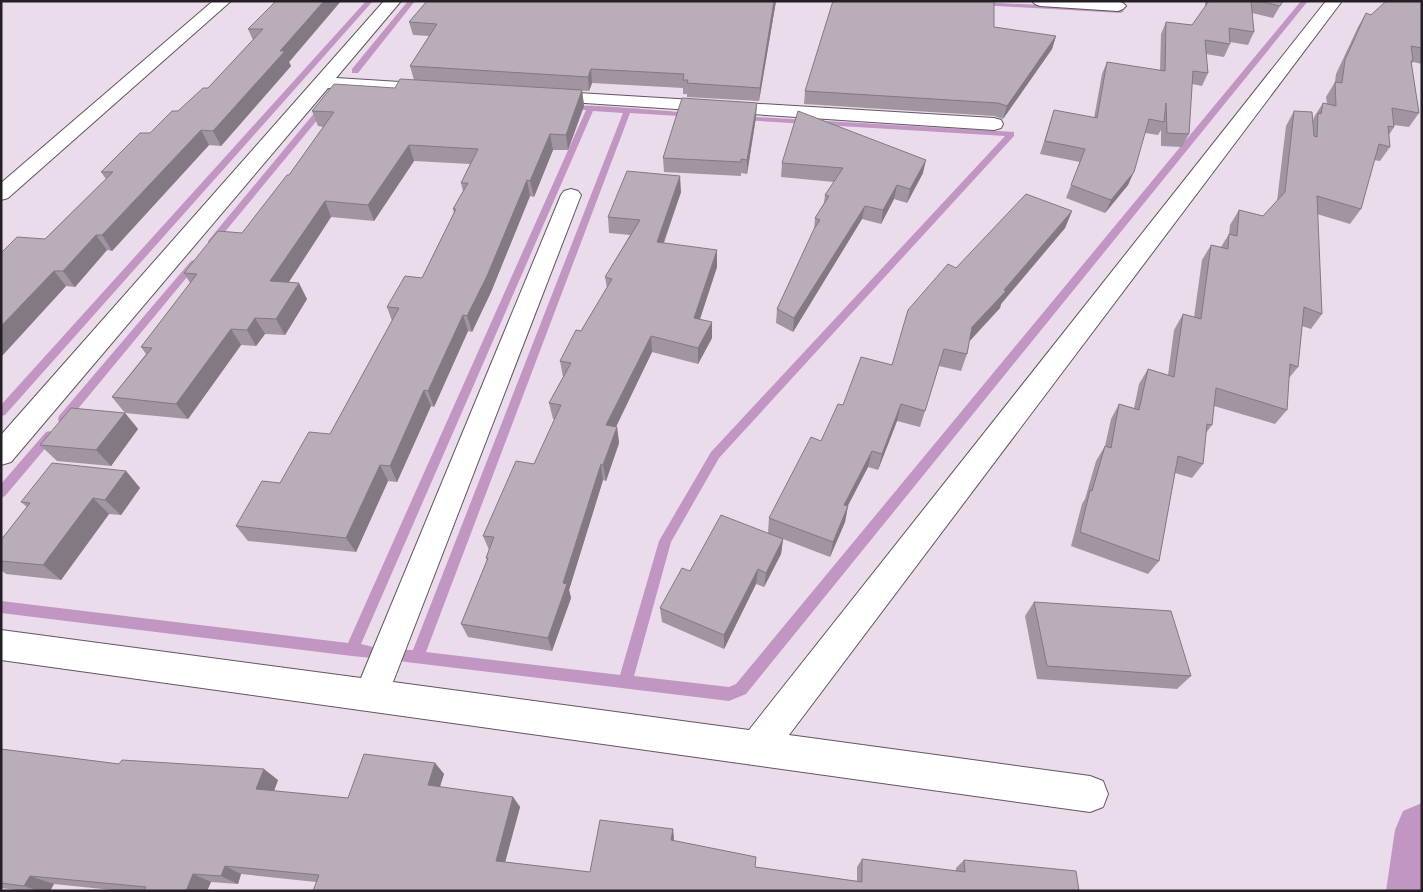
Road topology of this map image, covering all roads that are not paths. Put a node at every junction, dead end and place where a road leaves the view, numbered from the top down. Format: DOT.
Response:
graph roads {
  1 [pos="223,1"];
  2 [pos="393,1"];
  3 [pos="1040,1"];
  4 [pos="1334,1"];
  5 [pos="1118,6"];
  6 [pos="324,82"];
  7 [pos="452,90"];
  8 [pos="531,95"];
  9 [pos="994,124"];
  10 [pos="1,194"];
  11 [pos="571,195"];
  12 [pos="1,454"];
  13 [pos="1,645"];
  14 [pos="371,696"];
  15 [pos="757,749"];
  16 [pos="1090,794"];
  1 -- 10 [label="street"];
  2 -- 6 [label="street"];
  3 -- 5 [label="street"];
  4 -- 15 [label="street"];
  6 -- 7 [label="street"];
  6 -- 12 [label="street"];
  8 -- 9 [label="street"];
  11 -- 14 [label="street"];
  13 -- 14 [label="street"];
  14 -- 15 [label="street"];
  15 -- 16 [label="street"];
}
